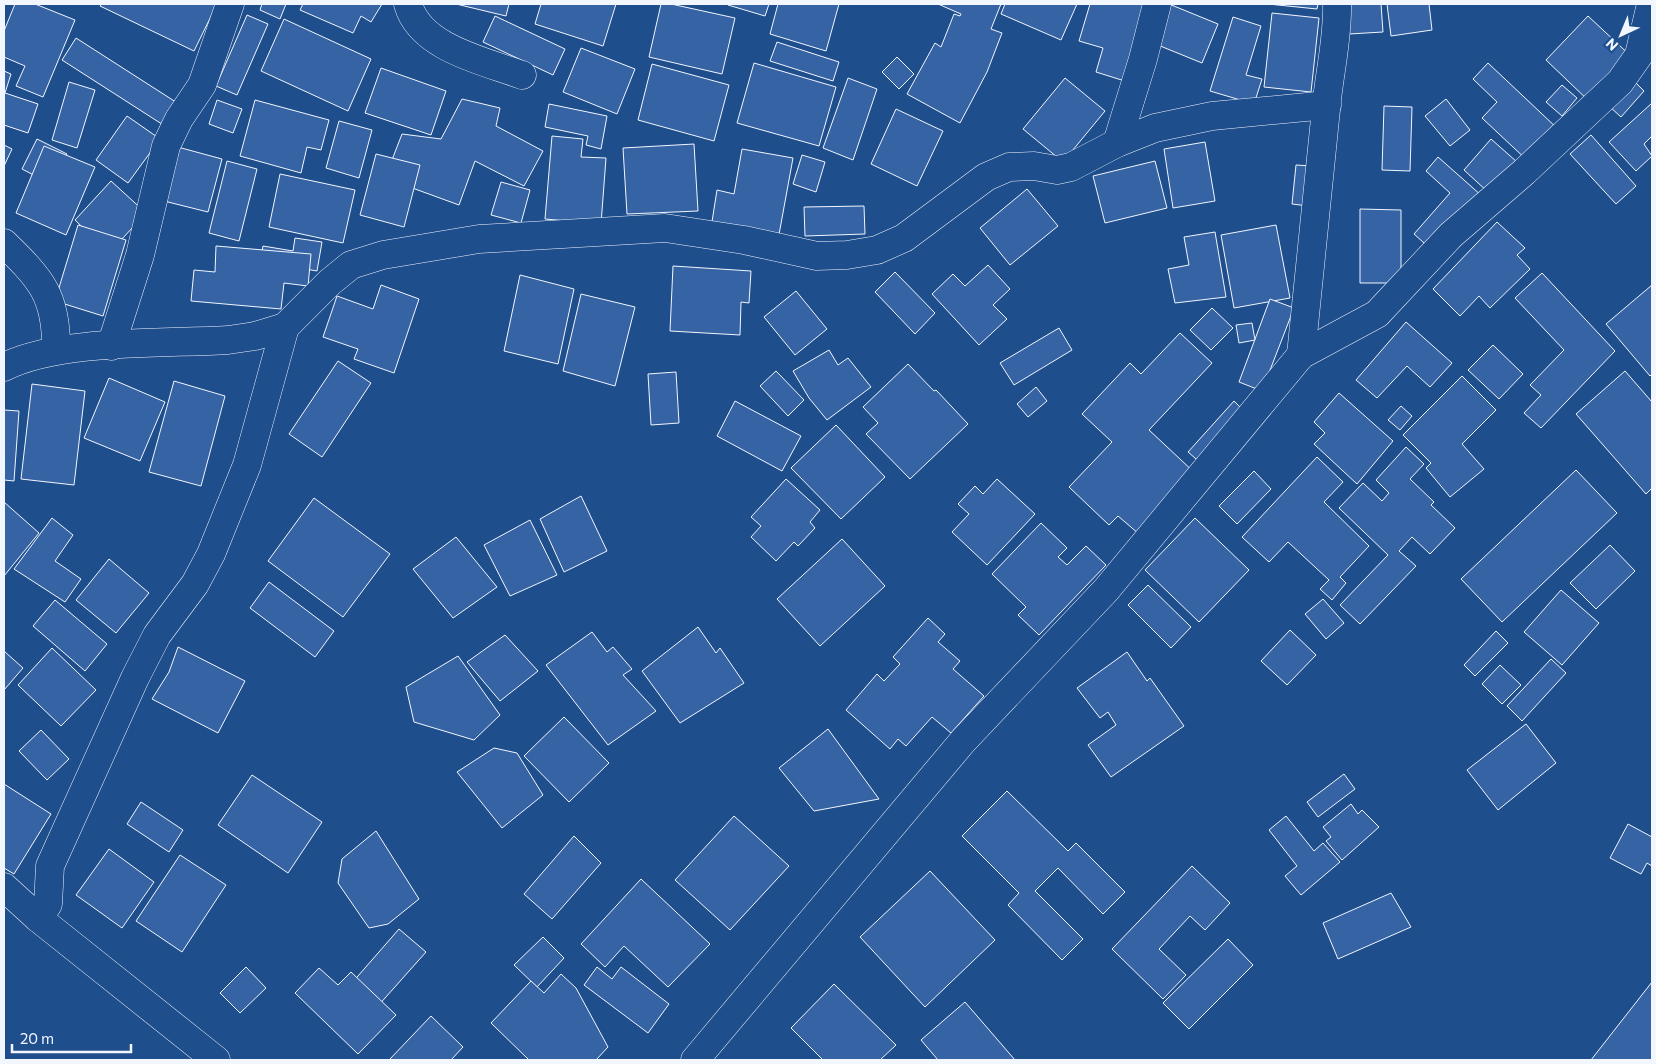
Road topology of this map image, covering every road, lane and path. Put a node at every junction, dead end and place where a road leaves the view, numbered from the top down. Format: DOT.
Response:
graph roads {
  1 [pos="230,4"];
  2 [pos="408,4"];
  3 [pos="1157,4"];
  4 [pos="1337,4"];
  5 [pos="1651,4"];
  6 [pos="522,76"];
  7 [pos="1326,105"];
  8 [pos="1117,143"];
  9 [pos="4,243"];
  10 [pos="286,327"];
  11 [pos="111,346"];
  12 [pos="56,350"];
  13 [pos="1301,355"];
  14 [pos="4,368"];
  15 [pos="4,887"];
  16 [pos="38,918"];
  17 [pos="216,1060"];
  18 [pos="695,1060"];
  1 -- 11 [label="street"];
  2 -- 6 [label="street"];
  3 -- 8 [label="street"];
  4 -- 7 [label="street"];
  5 -- 13 [label="street"];
  7 -- 8 [label="street"];
  7 -- 13 [label="street"];
  8 -- 10 [label="street"];
  9 -- 12 [label="street"];
  10 -- 11 [label="street"];
  10 -- 16 [label="street"];
  11 -- 12 [label="street"];
  12 -- 14 [label="street"];
  13 -- 18 [label="street"];
  15 -- 16 [label="street"];
  16 -- 17 [label="street"];
}
